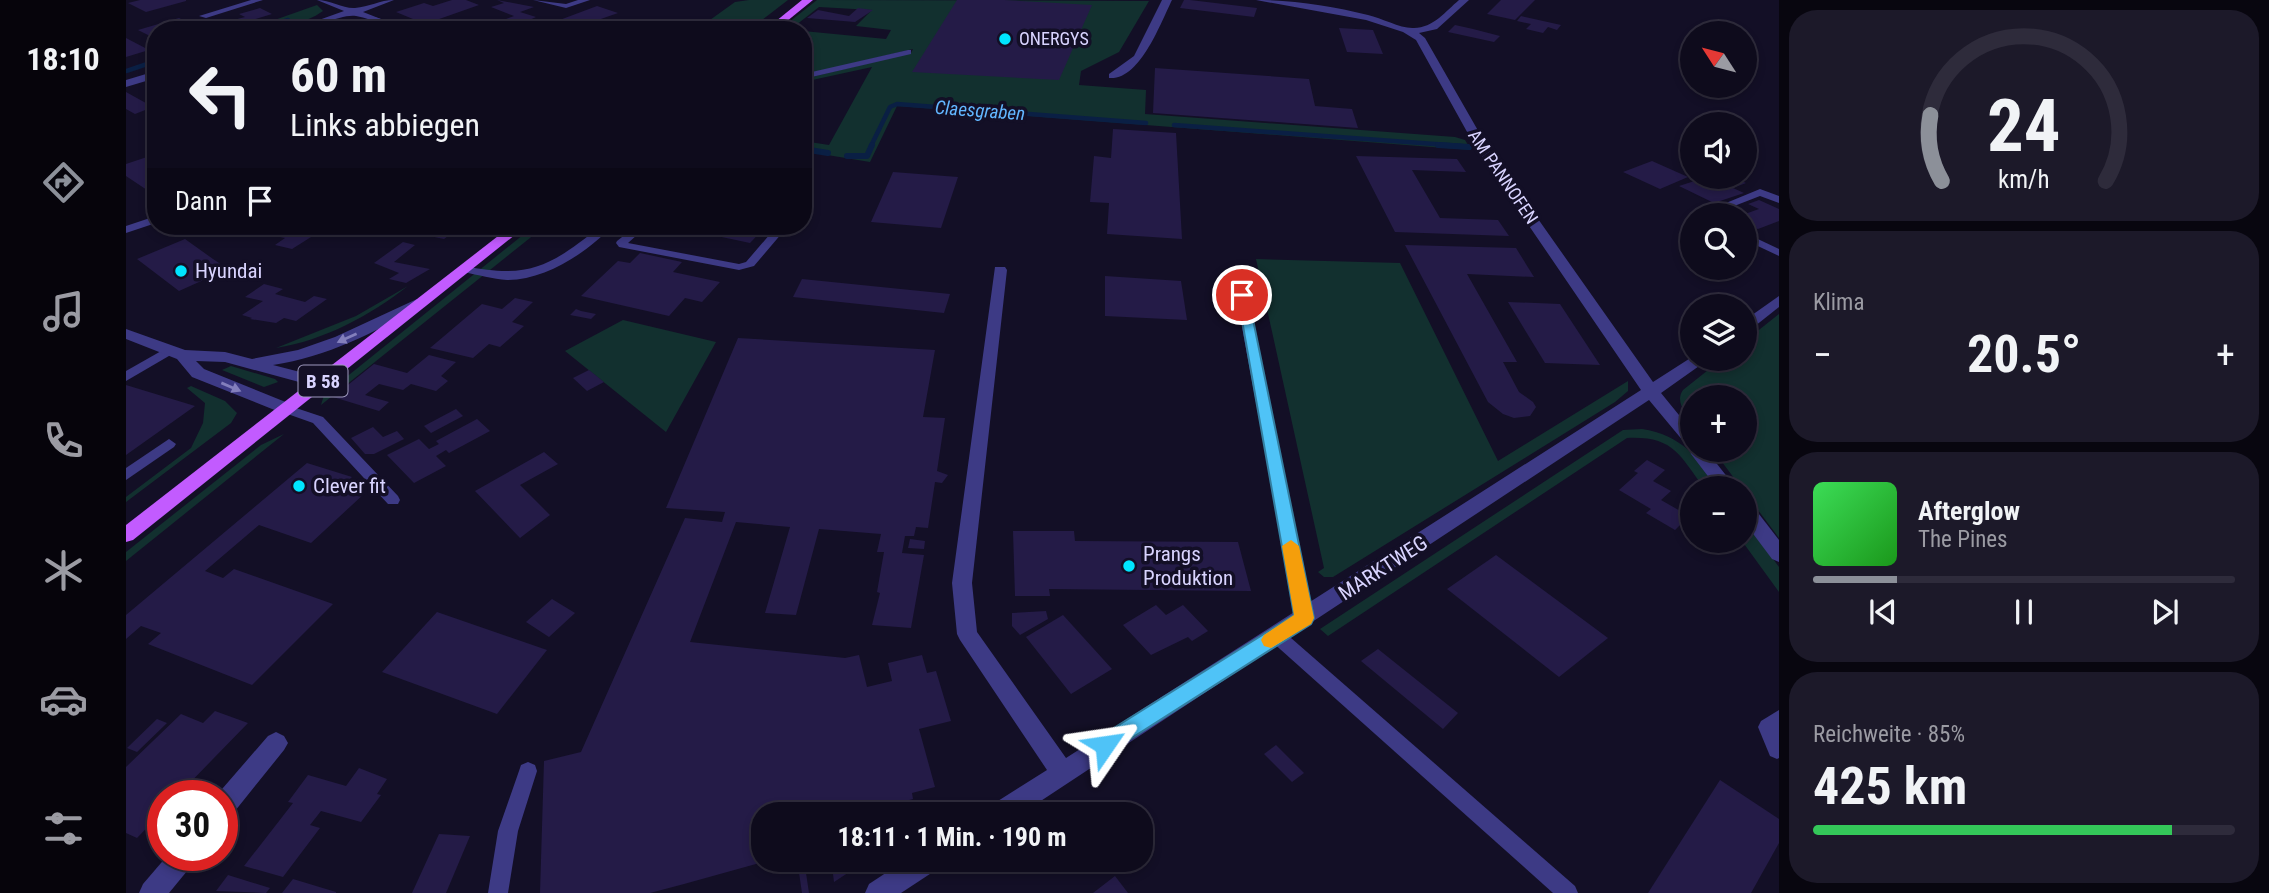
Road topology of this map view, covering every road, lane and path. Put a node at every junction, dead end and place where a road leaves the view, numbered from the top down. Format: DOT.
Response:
graph roads {
  1 [pos="258,0"];
  2 [pos="322,0"];
  3 [pos="389,0"];
  4 [pos="537,0"];
  5 [pos="586,0"];
  6 [pos="808,0"];
  7 [pos="1167,0"];
  8 [pos="1261,0"];
  9 [pos="1464,0"];
  10 [pos="355,11"];
  11 [pos="203,16"];
  12 [pos="377,19"];
  13 [pos="324,21"];
  14 [pos="373,21"];
  15 [pos="382,21"];
  16 [pos="781,21"];
  17 [pos="1412,32"];
  18 [pos="908,52"];
  19 [pos="812,75"];
  20 [pos="1113,76"];
  21 [pos="147,77"];
  22 [pos="126,84"];
  23 [pos="1779,200"];
  24 [pos="1732,203"];
  25 [pos="147,222"];
  26 [pos="126,230"];
  27 [pos="507,235"];
  28 [pos="596,235"];
  29 [pos="631,235"];
  30 [pos="775,235"];
  31 [pos="1757,242"];
  32 [pos="1779,253"];
  33 [pos="464,269"];
  34 [pos="1000,270"];
  35 [pos="1242,295"];
  36 [pos="430,296"];
  37 [pos="1779,300"];
  38 [pos="1757,317"];
  39 [pos="126,334"];
  40 [pos="176,353"];
  41 [pos="248,363"];
  42 [pos="1684,371"];
  43 [pos="126,377"];
  44 [pos="321,383"];
  45 [pos="1652,393"];
  46 [pos="287,409"];
  47 [pos="1680,428"];
  48 [pos="169,444"];
  49 [pos="1706,462"];
  50 [pos="126,475"];
  51 [pos="1718,476"];
  52 [pos="393,500"];
  53 [pos="1757,526"];
  54 [pos="126,534"];
  55 [pos="1779,554"];
  56 [pos="1304,618"];
  57 [pos="1277,636"];
  58 [pos="1779,718"];
  59 [pos="276,743"];
  60 [pos="1777,750"];
  61 [pos="528,771"];
  62 [pos="1062,772"];
  63 [pos="238,789"];
  64 [pos="1017,802"];
  65 [pos="170,871"];
  66 [pos="910,872"];
  67 [pos="152,893"];
  68 [pos="498,893"];
  69 [pos="878,893"];
  70 [pos="1569,893"];
  1 -- 11 [label="lane"];
  2 -- 10 [label="street"];
  3 -- 10 [label="street"];
  4 -- 5 [label="lane"];
  6 -- 16 [label="main road"];
  7 -- 20 [label="street"];
  8 -- 17 [label="street"];
  9 -- 17 [label="street"];
  10 -- 12 [label="street"];
  10 -- 13 [label="street"];
  12 -- 14 [label="lane"];
  12 -- 15 [label="street"];
  17 -- 45 [label="street, AM PANNOFEN"];
  18 -- 19 [label="lane"];
  21 -- 22 [label="street"];
  23 -- 24 [label="lane"];
  25 -- 26 [label="lane"];
  27 -- 33 [label="main road, B 58"];
  28 -- 33 [label="lane"];
  29 -- 30 [label="lane"];
  31 -- 32 [label="lane"];
  33 -- 36 [label="main road, B 58"];
  34 -- 62 [label="street"];
  35 -- 56 [label="lane"];
  36 -- 41 [label="street, one-way"];
  36 -- 44 [label="main road, B 58"];
  37 -- 38 [label="street"];
  39 -- 40 [label="street"];
  40 -- 41 [label="street"];
  40 -- 43 [label="lane"];
  40 -- 46 [label="street, one-way"];
  41 -- 44 [label="street"];
  42 -- 45 [label="street, MARKTWEG"];
  44 -- 46 [label="main road, B 58"];
  45 -- 47 [label="street, AM PANNOFEN"];
  45 -- 56 [label="street, MARKTWEG"];
  46 -- 52 [label="lane"];
  46 -- 54 [label="main road, B 58"];
  48 -- 50 [label="lane"];
  49 -- 51 [label="street"];
  53 -- 55 [label="street"];
  56 -- 57 [label="street, MARKTWEG"];
  57 -- 62 [label="street, MARKTWEG"];
  57 -- 70 [label="lane"];
  58 -- 60 [label="lane"];
  59 -- 63 [label="street"];
  61 -- 68 [label="lane"];
  62 -- 64 [label="street, MARKTWEG"];
  65 -- 67 [label="street"];
  66 -- 69 [label="street"];
}
